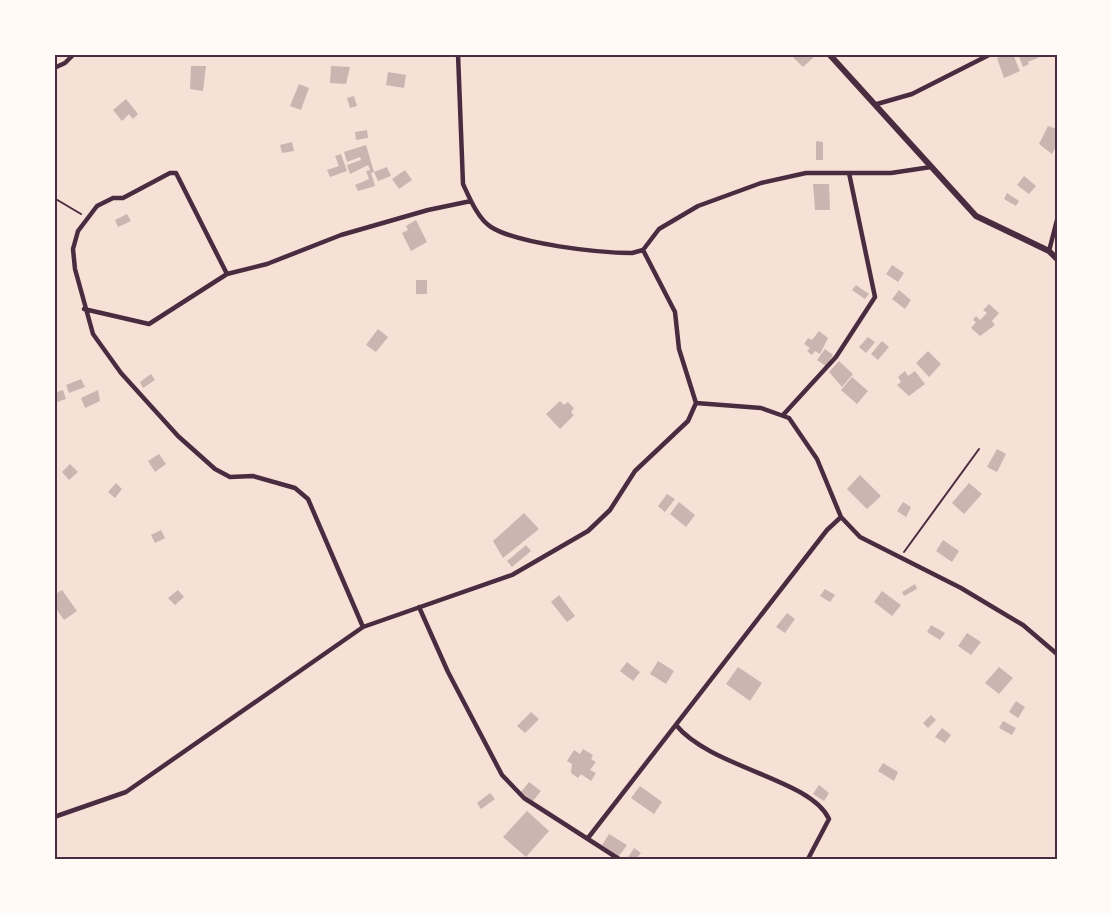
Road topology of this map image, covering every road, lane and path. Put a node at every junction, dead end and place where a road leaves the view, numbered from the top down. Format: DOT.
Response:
graph roads {
  1 [pos="74,54"];
  2 [pos="458,54"];
  3 [pos="829,54"];
  4 [pos="991,54"];
  5 [pos="54,68"];
  6 [pos="877,104"];
  7 [pos="931,167"];
  8 [pos="849,173"];
  9 [pos="54,198"];
  10 [pos="471,201"];
  11 [pos="87,216"];
  12 [pos="1057,220"];
  13 [pos="643,250"];
  14 [pos="1049,251"];
  15 [pos="1057,259"];
  16 [pos="227,274"];
  17 [pos="84,309"];
  18 [pos="696,403"];
  19 [pos="783,415"];
  20 [pos="979,449"];
  21 [pos="841,517"];
  22 [pos="900,557"];
  23 [pos="419,607"];
  24 [pos="363,627"];
  25 [pos="1057,654"];
  26 [pos="676,724"];
  27 [pos="54,817"];
  28 [pos="588,838"];
  29 [pos="620,859"];
  30 [pos="808,859"];
  1 -- 5 [label="street"];
  2 -- 10 [label="street"];
  3 -- 6 [label="main road"];
  4 -- 6 [label="street"];
  6 -- 7 [label="main road"];
  7 -- 8 [label="street"];
  7 -- 14 [label="main road"];
  8 -- 13 [label="street"];
  8 -- 19 [label="street"];
  9 -- 11 [label="path"];
  10 -- 13 [label="street"];
  10 -- 16 [label="street"];
  11 -- 16 [label="street"];
  11 -- 17 [label="street"];
  12 -- 14 [label="street"];
  13 -- 18 [label="street"];
  14 -- 15 [label="main road"];
  16 -- 17 [label="street"];
  17 -- 24 [label="street"];
  18 -- 19 [label="street"];
  18 -- 23 [label="street"];
  19 -- 21 [label="street"];
  20 -- 22 [label="path"];
  21 -- 22 [label="street"];
  21 -- 26 [label="street"];
  22 -- 25 [label="street"];
  23 -- 24 [label="street"];
  23 -- 28 [label="street"];
  24 -- 27 [label="street"];
  26 -- 28 [label="street"];
  26 -- 30 [label="street"];
  28 -- 29 [label="street"];
}
